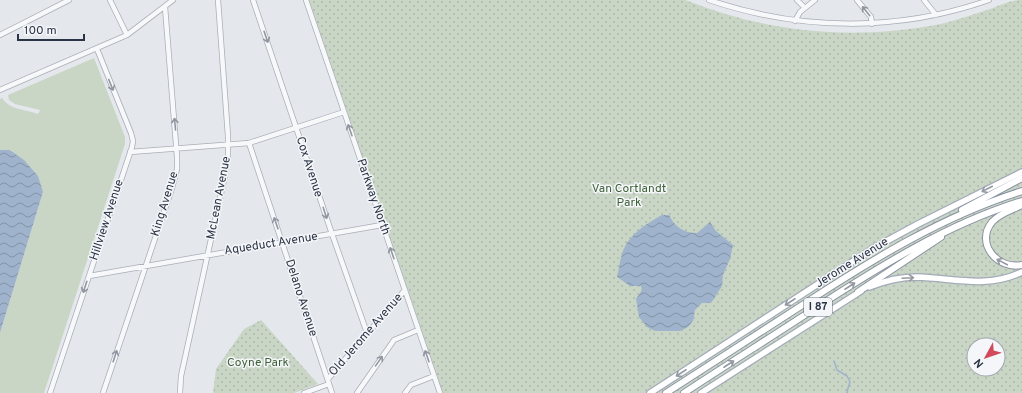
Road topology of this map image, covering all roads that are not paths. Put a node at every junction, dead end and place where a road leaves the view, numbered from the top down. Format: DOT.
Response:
graph roads {
  1 [pos="69,0"];
  2 [pos="110,0"];
  3 [pos="173,0"];
  4 [pos="218,0"];
  5 [pos="253,0"];
  6 [pos="306,0"];
  7 [pos="710,0"];
  8 [pos="797,0"];
  9 [pos="814,0"];
  10 [pos="857,0"];
  11 [pos="924,0"];
  12 [pos="989,0"];
  13 [pos="717,1"];
  14 [pos="165,6"];
  15 [pos="805,8"];
  16 [pos="936,15"];
  17 [pos="795,21"];
  18 [pos="872,24"];
  19 [pos="0,35"];
  20 [pos="127,35"];
  21 [pos="97,49"];
  22 [pos="0,88"];
  23 [pos="344,112"];
  24 [pos="296,128"];
  25 [pos="249,143"];
  26 [pos="228,145"];
  27 [pos="177,150"];
  28 [pos="130,152"];
  29 [pos="1022,172"];
  30 [pos="1022,178"];
  31 [pos="1022,191"];
  32 [pos="1022,201"];
  33 [pos="1022,205"];
  34 [pos="382,225"];
  35 [pos="937,225"];
  36 [pos="955,227"];
  37 [pos="332,234"];
  38 [pos="282,242"];
  39 [pos="208,255"];
  40 [pos="1022,265"];
  41 [pos="145,267"];
  42 [pos="1022,272"];
  43 [pos="89,276"];
  44 [pos="404,290"];
  45 [pos="858,292"];
  46 [pos="418,330"];
  47 [pos="367,333"];
  48 [pos="434,376"];
  49 [pos="328,382"];
  50 [pos="50,393"];
  51 [pos="103,393"];
  52 [pos="180,393"];
  53 [pos="304,393"];
  54 [pos="332,393"];
  55 [pos="357,393"];
  56 [pos="405,393"];
  57 [pos="440,393"];
  58 [pos="650,393"];
  59 [pos="666,393"];
  60 [pos="684,393"];
  61 [pos="701,393"];
  1 -- 19 [label="street"];
  2 -- 20 [label="street"];
  3 -- 14 [label="street"];
  4 -- 26 [label="street, McLean Avenue"];
  5 -- 24 [label="street, Cox Avenue, one-way"];
  6 -- 23 [label="street, Parkway North"];
  7 -- 13 [label="street"];
  8 -- 15 [label="street"];
  9 -- 15 [label="street"];
  18 -- 10 [label="street, one-way"];
  11 -- 16 [label="street"];
  12 -- 16 [label="street"];
  13 -- 17 [label="street"];
  14 -- 20 [label="street"];
  27 -- 14 [label="street, King Avenue, one-way"];
  15 -- 17 [label="street"];
  16 -- 18 [label="street"];
  17 -- 18 [label="street"];
  20 -- 21 [label="street"];
  21 -- 22 [label="street"];
  21 -- 28 [label="street, Hillview Avenue, one-way"];
  23 -- 24 [label="street"];
  34 -- 23 [label="street, Parkway North, one-way"];
  24 -- 25 [label="street"];
  24 -- 37 [label="street, Cox Avenue, one-way"];
  25 -- 26 [label="street"];
  38 -- 25 [label="street, Delano Avenue, one-way"];
  26 -- 27 [label="street"];
  26 -- 39 [label="street, McLean Avenue"];
  27 -- 28 [label="street"];
  27 -- 41 [label="street, King Avenue"];
  28 -- 43 [label="street, Hillview Avenue"];
  29 -- 58 [label="main road, Jerome Avenue, one-way"];
  30 -- 35 [label="highway"];
  31 -- 35 [label="highway, I 87"];
  32 -- 36 [label="highway, I 87"];
  40 -- 33 [label="highway, one-way"];
  34 -- 37 [label="street, Aqueduct Avenue"];
  44 -- 34 [label="street, Parkway North, one-way"];
  35 -- 59 [label="highway, I 87"];
  36 -- 45 [label="highway"];
  60 -- 36 [label="highway, I 87, one-way"];
  37 -- 38 [label="street, Aqueduct Avenue"];
  37 -- 47 [label="street, Cox Avenue"];
  38 -- 39 [label="street, Aqueduct Avenue"];
  38 -- 49 [label="street, Delano Avenue"];
  39 -- 41 [label="street, Aqueduct Avenue"];
  39 -- 52 [label="street, McLean Avenue"];
  41 -- 43 [label="street, Aqueduct Avenue"];
  51 -- 41 [label="street, King Avenue, one-way"];
  45 -- 42 [label="main road, one-way"];
  43 -- 50 [label="street, Hillview Avenue, one-way"];
  44 -- 46 [label="street, Parkway North"];
  44 -- 47 [label="street, Old Jerome Avenue"];
  45 -- 61 [label="main road"];
  48 -- 46 [label="street, Parkway North, one-way"];
  55 -- 46 [label="street, one-way"];
  47 -- 49 [label="street, Old Jerome Avenue"];
  48 -- 56 [label="street"];
  48 -- 57 [label="street, Parkway North"];
  49 -- 53 [label="street, Old Jerome Avenue"];
  49 -- 54 [label="street, Delano Avenue"];
}
